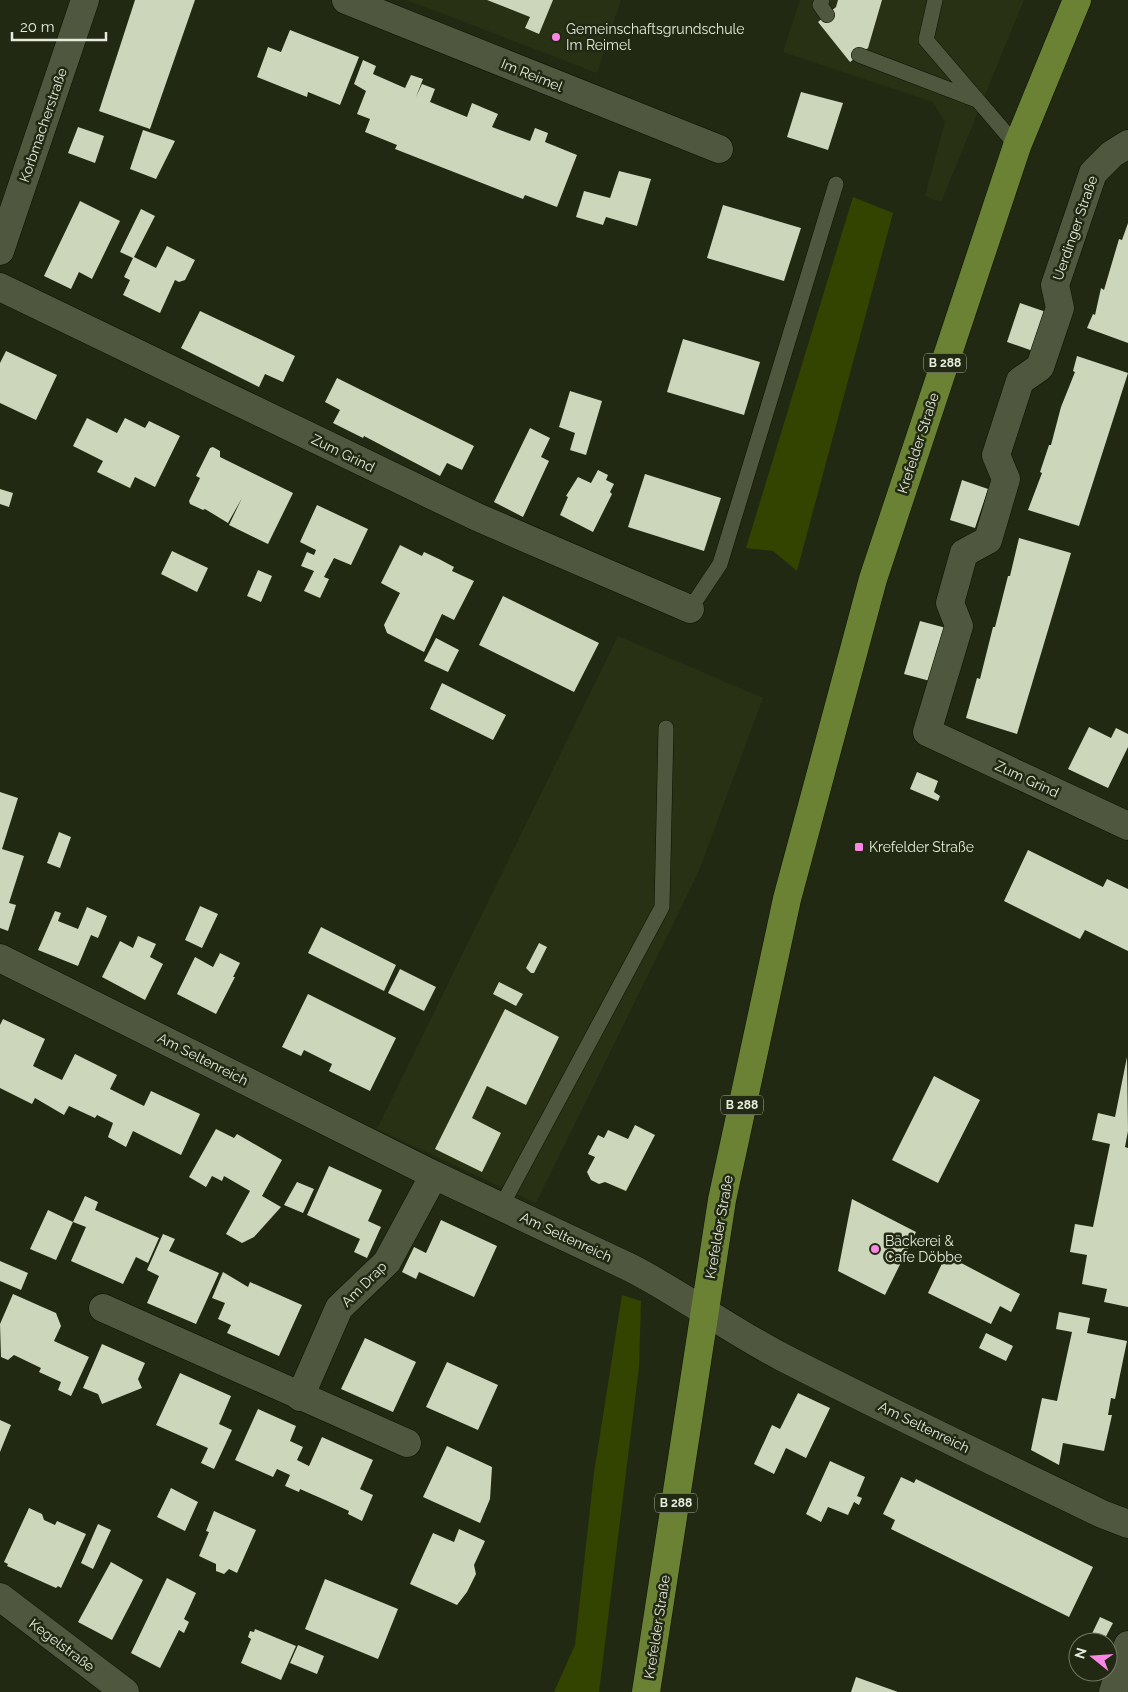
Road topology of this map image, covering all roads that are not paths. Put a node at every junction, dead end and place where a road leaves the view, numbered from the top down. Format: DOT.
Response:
graph roads {
  1 [pos="85,0"];
  2 [pos="346,0"];
  3 [pos="822,0"];
  4 [pos="935,0"];
  5 [pos="1077,0"];
  6 [pos="827,15"];
  7 [pos="859,55"];
  8 [pos="978,101"];
  9 [pos="1128,144"];
  10 [pos="1017,146"];
  11 [pos="719,149"];
  12 [pos="836,184"];
  13 [pos="0,251"];
  14 [pos="0,287"];
  15 [pos="690,609"];
  16 [pos="666,728"];
  17 [pos="927,732"];
  18 [pos="1128,826"];
  19 [pos="0,958"];
  20 [pos="434,1175"];
  21 [pos="502,1207"];
  22 [pos="102,1308"];
  23 [pos="704,1313"];
  24 [pos="300,1397"];
  25 [pos="407,1442"];
  26 [pos="1128,1524"];
  27 [pos="0,1597"];
  28 [pos="1128,1645"];
  29 [pos="125,1692"];
  30 [pos="646,1692"];
  31 [pos="1113,1692"];
  1 -- 13 [label="street, Korbmacherstraße"];
  2 -- 11 [label="street, Im Reimel"];
  3 -- 6 [label="lane"];
  4 -- 8 [label="lane"];
  5 -- 10 [label="main road, Krefelder Straße / B 288"];
  7 -- 8 [label="lane"];
  8 -- 10 [label="lane"];
  9 -- 17 [label="street, Uerdinger Straße"];
  10 -- 23 [label="main road, Krefelder Straße / B 288"];
  12 -- 15 [label="lane"];
  14 -- 15 [label="street, Zum Grind"];
  16 -- 21 [label="lane"];
  17 -- 18 [label="street, Zum Grind"];
  19 -- 20 [label="street, Am Seltenreich"];
  20 -- 21 [label="street, Am Seltenreich"];
  20 -- 24 [label="street, Am Drap"];
  21 -- 23 [label="street, Am Seltenreich"];
  22 -- 24 [label="street"];
  23 -- 26 [label="street, Am Seltenreich"];
  23 -- 30 [label="main road, Krefelder Straße / B 288"];
  24 -- 25 [label="street"];
  27 -- 29 [label="street, Kegelstraße"];
  28 -- 31 [label="street"];
}
